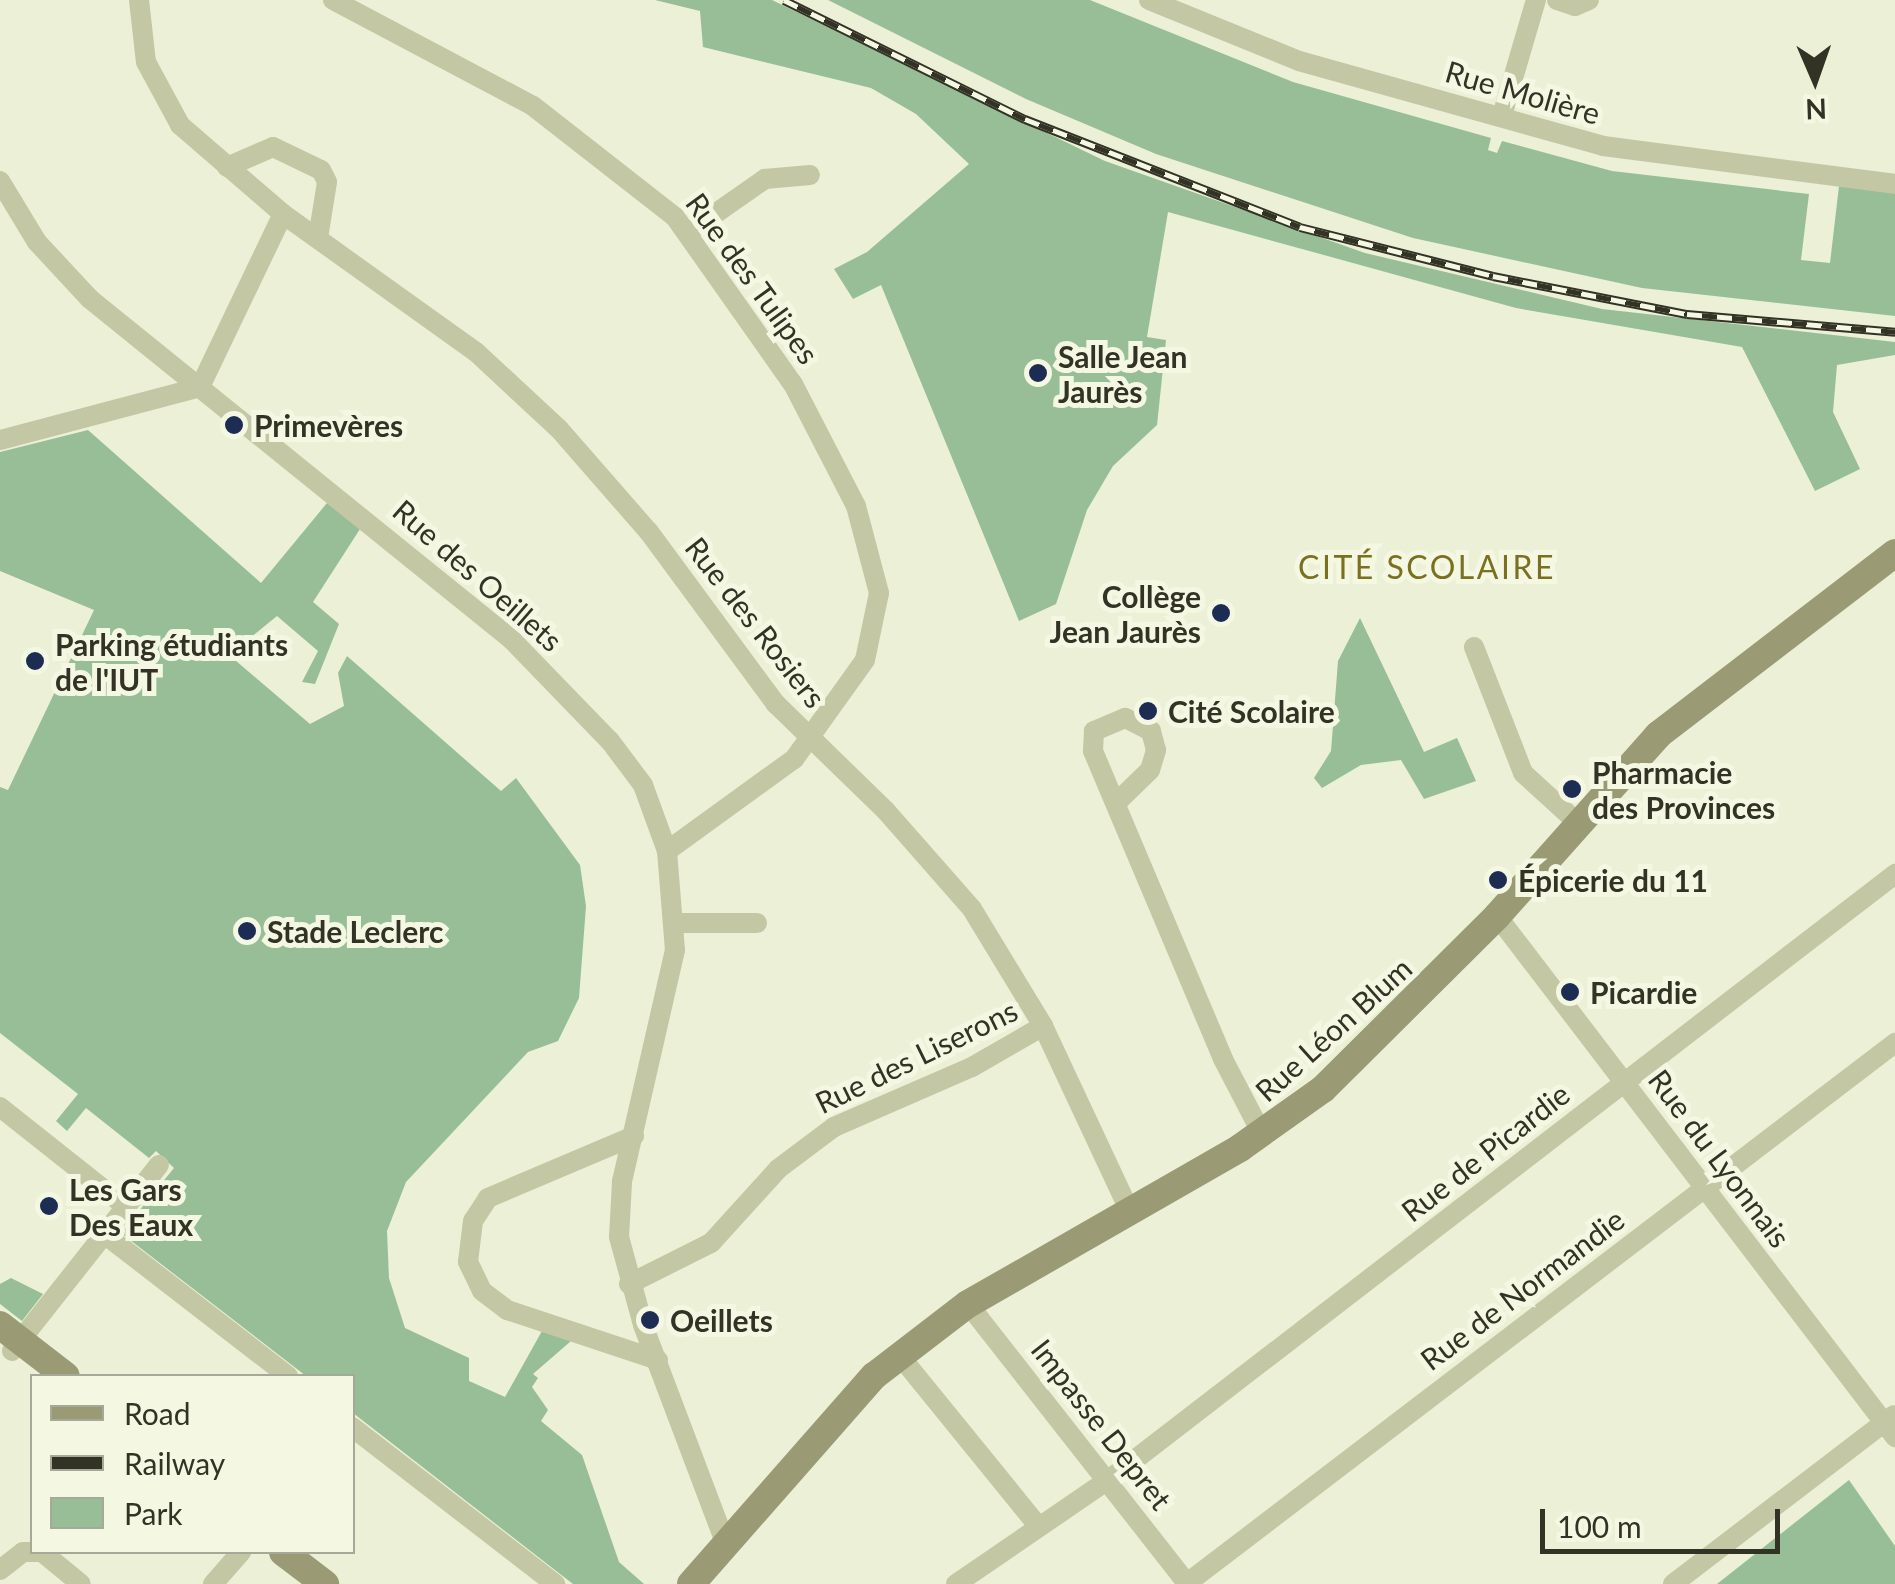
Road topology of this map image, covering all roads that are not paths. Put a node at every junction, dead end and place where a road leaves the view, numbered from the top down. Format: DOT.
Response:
graph roads {
  1 [pos="139,0"];
  2 [pos="333,0"];
  3 [pos="1150,0"];
  4 [pos="1536,0"];
  5 [pos="1557,0"];
  6 [pos="1589,0"];
  7 [pos="1502,116"];
  8 [pos="227,167"];
  9 [pos="810,175"];
  10 [pos="0,181"];
  11 [pos="1895,184"];
  12 [pos="283,214"];
  13 [pos="689,232"];
  14 [pos="318,238"];
  15 [pos="200,386"];
  16 [pos="0,440"];
  17 [pos="1895,554"];
  18 [pos="1474,647"];
  19 [pos="808,737"];
  20 [pos="1116,802"];
  21 [pos="1578,822"];
  22 [pos="667,851"];
  23 [pos="1895,874"];
  24 [pos="1497,916"];
  25 [pos="757,922"];
  26 [pos="676,923"];
  27 [pos="1043,1026"];
  28 [pos="1895,1044"];
  29 [pos="1624,1082"];
  30 [pos="0,1107"];
  31 [pos="1262,1134"];
  32 [pos="634,1136"];
  33 [pos="159,1164"];
  34 [pos="1704,1188"];
  35 [pos="125,1206"];
  36 [pos="1130,1212"];
  37 [pos="103,1233"];
  38 [pos="629,1284"];
  39 [pos="968,1304"];
  40 [pos="8,1339"];
  41 [pos="900,1356"];
  42 [pos="658,1360"];
  43 [pos="42,1374"];
  44 [pos="63,1374"];
  45 [pos="285,1374"];
  46 [pos="1892,1425"];
  47 [pos="355,1429"];
  48 [pos="1111,1478"];
  49 [pos="1038,1526"];
  50 [pos="725,1542"];
  51 [pos="30,1552"];
  52 [pos="44,1554"];
  53 [pos="239,1554"];
  54 [pos="287,1554"];
  55 [pos="0,1570"];
  56 [pos="81,1584"];
  57 [pos="212,1584"];
  58 [pos="325,1584"];
  59 [pos="555,1584"];
  60 [pos="692,1584"];
  61 [pos="956,1584"];
  62 [pos="1187,1584"];
  63 [pos="1673,1584"];
  1 -- 8 [label="street, Rue des Rosiers"];
  2 -- 13 [label="street, Rue des Tulipes"];
  3 -- 7 [label="street, Rue Molière"];
  4 -- 7 [label="street"];
  5 -- 6 [label="street"];
  7 -- 11 [label="street, Rue Molière"];
  8 -- 12 [label="street, Rue des Rosiers"];
  8 -- 14 [label="street"];
  9 -- 13 [label="street"];
  10 -- 15 [label="street, Rue des Oeillets"];
  12 -- 14 [label="street, Rue des Rosiers"];
  12 -- 15 [label="street"];
  13 -- 19 [label="street, Rue des Tulipes"];
  14 -- 19 [label="street, Rue des Rosiers"];
  15 -- 16 [label="street"];
  15 -- 22 [label="street, Rue des Oeillets"];
  17 -- 21 [label="street, Rue Léon Blum"];
  18 -- 21 [label="street"];
  19 -- 22 [label="street, Rue des Tulipes"];
  19 -- 27 [label="street, Rue des Rosiers"];
  20 -- 31 [label="street"];
  21 -- 24 [label="street, Rue Léon Blum"];
  22 -- 26 [label="street, Rue des Oeillets"];
  23 -- 29 [label="street, Rue de Picardie"];
  24 -- 29 [label="street, Rue du Lyonnais"];
  24 -- 31 [label="street, Rue Léon Blum"];
  25 -- 26 [label="street"];
  26 -- 32 [label="street, Rue des Oeillets"];
  27 -- 36 [label="street, Rue des Rosiers"];
  27 -- 38 [label="street, Rue des Liserons"];
  28 -- 34 [label="street, Rue de Normandie"];
  29 -- 34 [label="street, Rue du Lyonnais"];
  29 -- 48 [label="street, Rue de Picardie"];
  30 -- 35 [label="street"];
  31 -- 36 [label="street, Rue Léon Blum"];
  32 -- 38 [label="street, Rue des Oeillets"];
  32 -- 42 [label="street"];
  33 -- 35 [label="street"];
  34 -- 46 [label="street, Rue du Lyonnais"];
  34 -- 62 [label="street, Rue de Normandie"];
  35 -- 37 [label="street"];
  36 -- 39 [label="street, Rue Léon Blum"];
  37 -- 40 [label="street"];
  37 -- 45 [label="street"];
  38 -- 42 [label="street, Rue des Oeillets"];
  39 -- 41 [label="street, Rue Léon Blum"];
  39 -- 48 [label="street, Impasse Depret"];
  40 -- 43 [label="street"];
  40 -- 44 [label="street"];
  41 -- 49 [label="street"];
  41 -- 50 [label="street, Rue Léon Blum"];
  42 -- 50 [label="street, Rue des Oeillets"];
  46 -- 63 [label="street"];
  47 -- 59 [label="street"];
  48 -- 49 [label="street, Rue de Picardie"];
  48 -- 62 [label="street, Impasse Depret"];
  49 -- 61 [label="street, Rue de Picardie"];
  50 -- 60 [label="street, Rue Léon Blum"];
  51 -- 55 [label="street"];
  52 -- 56 [label="street"];
  53 -- 57 [label="street"];
  54 -- 58 [label="street"];
}
